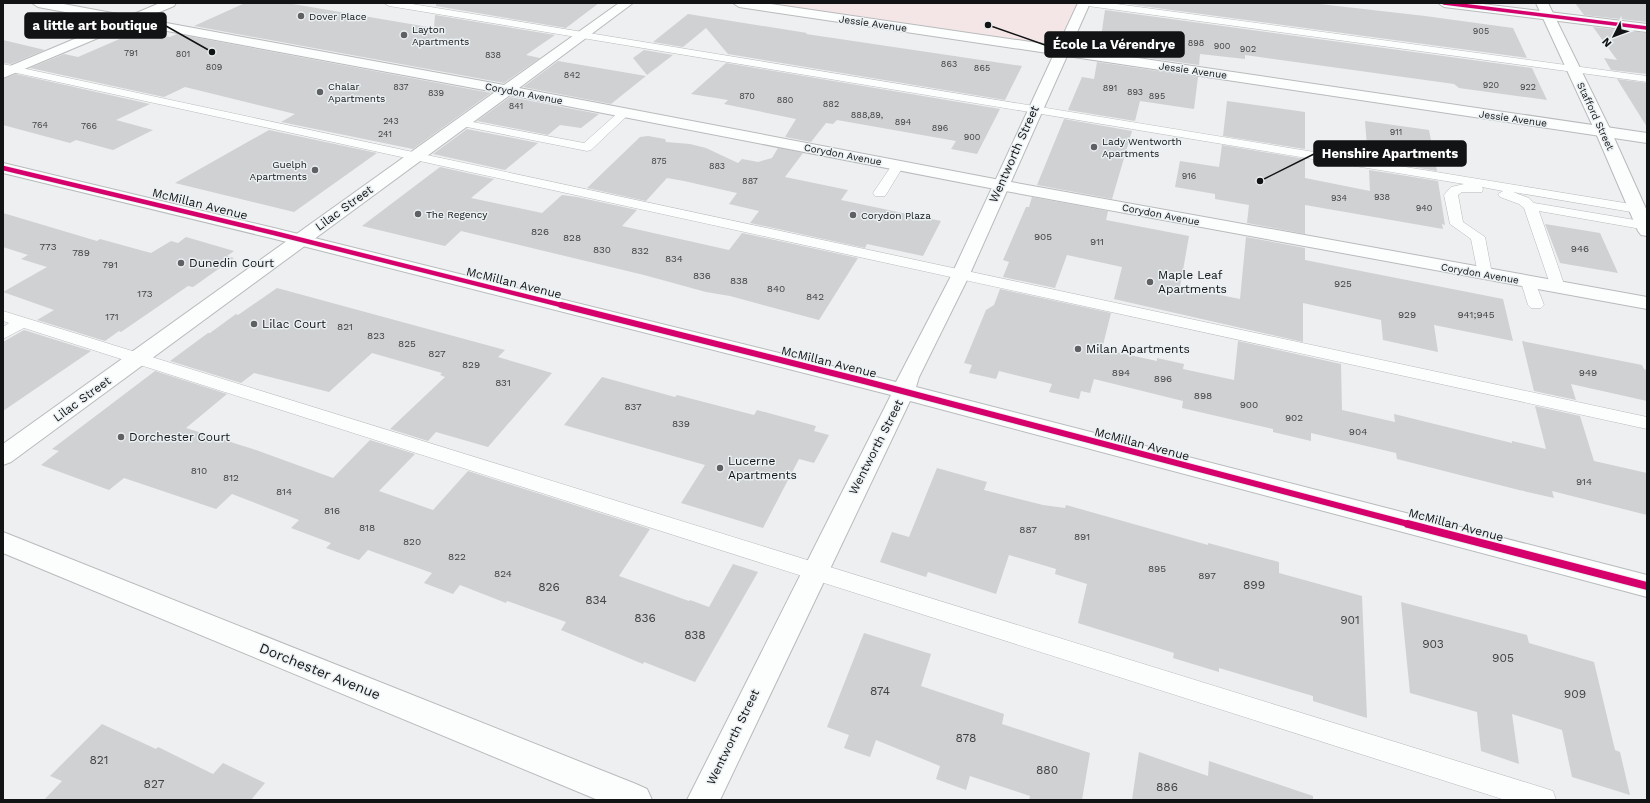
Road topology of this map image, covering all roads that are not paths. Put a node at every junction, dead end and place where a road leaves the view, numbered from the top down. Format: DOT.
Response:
graph roads {
  1 [pos="38,3"];
  2 [pos="170,3"];
  3 [pos="389,3"];
  4 [pos="627,3"];
  5 [pos="744,3"];
  6 [pos="1084,3"];
  7 [pos="1088,3"];
  8 [pos="1444,3"];
  9 [pos="1545,9"];
  10 [pos="131,20"];
  11 [pos="1647,28"];
  12 [pos="583,34"];
  13 [pos="1062,51"];
  14 [pos="7,70"];
  15 [pos="1574,70"];
  16 [pos="1647,79"];
  17 [pos="506,90"];
  18 [pos="1034,109"];
  19 [pos="625,112"];
  20 [pos="462,123"];
  21 [pos="1603,131"];
  22 [pos="1647,138"];
  23 [pos="416,157"];
  24 [pos="898,165"];
  25 [pos="3,168"];
  26 [pos="1000,184"];
  27 [pos="880,193"];
  28 [pos="1530,206"];
  29 [pos="1637,209"];
  30 [pos="1646,228"];
  31 [pos="300,240"];
  32 [pos="1485,274"];
  33 [pos="960,276"];
  34 [pos="1528,282"];
  35 [pos="1558,287"];
  36 [pos="1647,303"];
  37 [pos="1536,305"];
  38 [pos="3,316"];
  39 [pos="22,322"];
  40 [pos="3,334"];
  41 [pos="139,358"];
  42 [pos="903,393"];
  43 [pos="1647,424"];
  44 [pos="3,456"];
  45 [pos="3,542"];
  46 [pos="815,570"];
  47 [pos="1647,586"];
  48 [pos="636,800"];
  49 [pos="703,800"];
  50 [pos="1544,800"];
  1 -- 10 [label="street, Corydon Avenue"];
  2 -- 10 [label="street"];
  3 -- 12 [label="lane"];
  4 -- 12 [label="street, Lilac Street"];
  5 -- 13 [label="street, Jessie Avenue"];
  6 -- 13 [label="street, Wentworth Street"];
  7 -- 15 [label="lane"];
  8 -- 9 [label="street"];
  9 -- 11 [label="street"];
  9 -- 15 [label="street, Stafford Street"];
  10 -- 14 [label="street"];
  10 -- 17 [label="street, Corydon Avenue"];
  12 -- 17 [label="street, Lilac Street"];
  12 -- 18 [label="lane"];
  13 -- 18 [label="street, Wentworth Street"];
  13 -- 21 [label="street, Jessie Avenue"];
  14 -- 23 [label="lane"];
  15 -- 16 [label="lane"];
  15 -- 21 [label="street, Stafford Street"];
  17 -- 19 [label="street, Corydon Avenue"];
  17 -- 20 [label="street, Lilac Street"];
  18 -- 26 [label="street, Wentworth Street"];
  18 -- 29 [label="lane"];
  19 -- 20 [label="lane"];
  19 -- 24 [label="street, Corydon Avenue"];
  20 -- 23 [label="street, Lilac Street"];
  21 -- 22 [label="street, Jessie Avenue"];
  21 -- 29 [label="street, Stafford Street"];
  23 -- 31 [label="street, Lilac Street"];
  23 -- 33 [label="lane"];
  24 -- 26 [label="street, Corydon Avenue"];
  24 -- 27 [label="lane"];
  25 -- 31 [label="street, McMillan Avenue"];
  26 -- 32 [label="street, Corydon Avenue"];
  26 -- 33 [label="street, Wentworth Street"];
  28 -- 30 [label="lane"];
  28 -- 32 [label="lane"];
  28 -- 35 [label="lane"];
  29 -- 30 [label="street, Stafford Street"];
  31 -- 41 [label="street, Lilac Street"];
  31 -- 42 [label="street, McMillan Avenue"];
  32 -- 34 [label="street, Corydon Avenue"];
  33 -- 42 [label="street, Wentworth Street"];
  33 -- 43 [label="lane"];
  34 -- 35 [label="street, Corydon Avenue"];
  34 -- 37 [label="lane"];
  35 -- 36 [label="street, Corydon Avenue"];
  38 -- 39 [label="lane"];
  39 -- 40 [label="lane"];
  39 -- 41 [label="lane"];
  41 -- 44 [label="street, Lilac Street"];
  41 -- 46 [label="lane"];
  42 -- 46 [label="street, Wentworth Street"];
  42 -- 47 [label="street, McMillan Avenue"];
  45 -- 48 [label="street, Dorchester Avenue"];
  46 -- 49 [label="street, Wentworth Street"];
  46 -- 50 [label="lane"];
}
